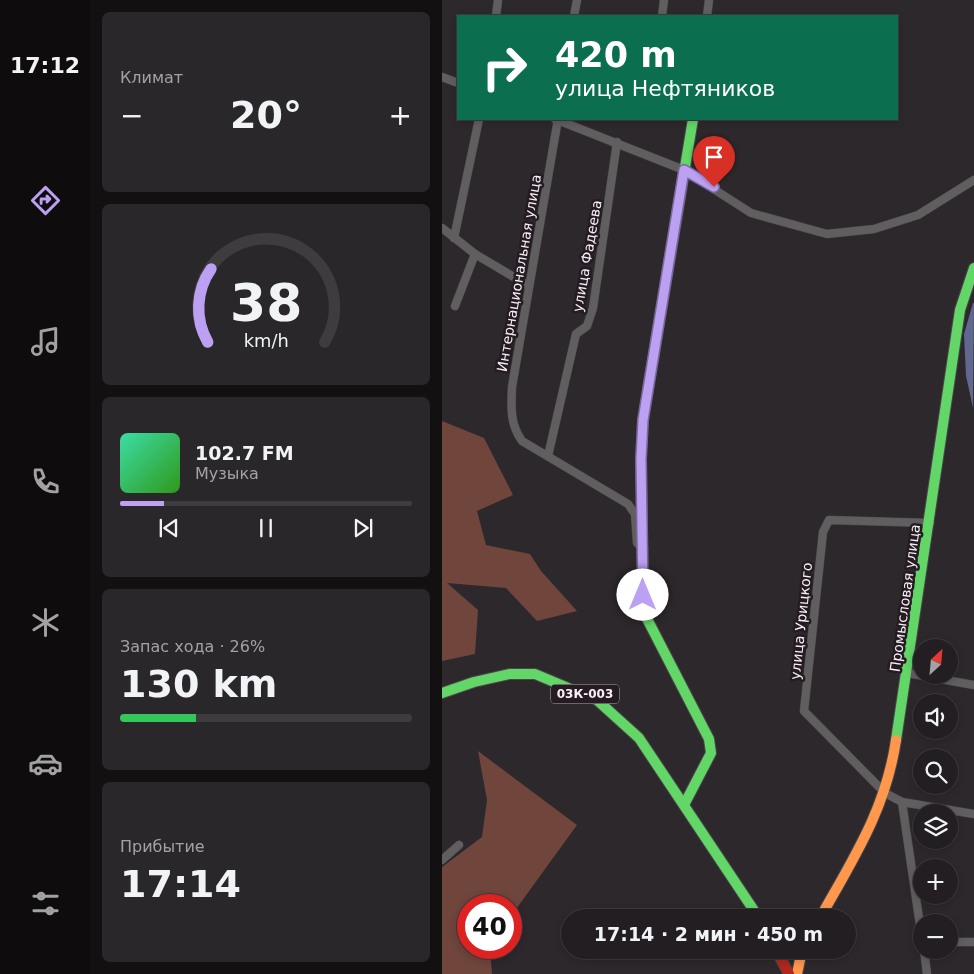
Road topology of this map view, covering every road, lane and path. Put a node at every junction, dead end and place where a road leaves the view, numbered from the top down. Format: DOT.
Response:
graph roads {
  1 [pos="498,0"];
  2 [pos="577,0"];
  3 [pos="664,0"];
  4 [pos="709,0"];
  5 [pos="496,15"];
  6 [pos="574,15"];
  7 [pos="662,15"];
  8 [pos="707,15"];
  9 [pos="442,77"];
  10 [pos="457,83"];
  11 [pos="479,120"];
  12 [pos="557,120"];
  13 [pos="560,120"];
  14 [pos="693,120"];
  15 [pos="618,142"];
  16 [pos="684,170"];
  17 [pos="974,180"];
  18 [pos="442,228"];
  19 [pos="454,238"];
  20 [pos="475,254"];
  21 [pos="974,268"];
  22 [pos="530,286"];
  23 [pos="455,306"];
  24 [pos="548,456"];
  25 [pos="930,523"];
  26 [pos="644,548"];
  27 [pos="907,673"];
  28 [pos="974,685"];
  29 [pos="442,693"];
  30 [pos="886,792"];
  31 [pos="902,802"];
  32 [pos="685,804"];
  33 [pos="974,814"];
  34 [pos="459,846"];
  35 [pos="442,860"];
  36 [pos="753,909"];
  37 [pos="825,909"];
  38 [pos="918,914"];
  39 [pos="958,942"];
  40 [pos="974,942"];
  41 [pos="781,959"];
  42 [pos="800,959"];
  43 [pos="925,959"];
  44 [pos="789,974"];
  45 [pos="797,974"];
  46 [pos="927,974"];
  1 -- 5 [label="street"];
  2 -- 6 [label="street"];
  3 -- 7 [label="street"];
  4 -- 8 [label="street"];
  9 -- 10 [label="street"];
  11 -- 19 [label="street"];
  12 -- 22 [label="street, Интернациональная улица"];
  13 -- 15 [label="street"];
  14 -- 16 [label="main road"];
  15 -- 16 [label="street"];
  15 -- 24 [label="street, улица Фадеева"];
  16 -- 17 [label="street"];
  16 -- 26 [label="main road"];
  18 -- 19 [label="street"];
  19 -- 20 [label="street"];
  20 -- 22 [label="street"];
  20 -- 23 [label="street"];
  21 -- 25 [label="main road, Промысловая улица"];
  22 -- 24 [label="street, Интернациональная улица"];
  24 -- 26 [label="street"];
  25 -- 27 [label="main road, Промысловая улица"];
  25 -- 30 [label="street, улица Урицкого"];
  26 -- 32 [label="main road"];
  27 -- 28 [label="street"];
  27 -- 30 [label="main road, Промысловая улица"];
  29 -- 32 [label="main road, 03К-003"];
  30 -- 31 [label="street"];
  30 -- 37 [label="main road, Промысловая улица"];
  31 -- 33 [label="street"];
  31 -- 38 [label="street"];
  32 -- 36 [label="main road, 03К-003"];
  34 -- 35 [label="street"];
  39 -- 40 [label="street"];
  41 -- 44 [label="main road"];
  42 -- 45 [label="main road"];
  43 -- 46 [label="street"];
}
